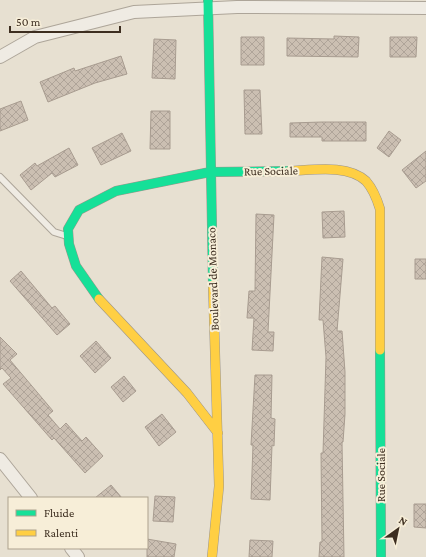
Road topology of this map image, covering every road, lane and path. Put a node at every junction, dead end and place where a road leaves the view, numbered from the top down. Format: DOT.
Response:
graph roads {
  1 [pos="208,4"];
  2 [pos="426,8"];
  3 [pos="0,57"];
  4 [pos="210,172"];
  5 [pos="0,176"];
  6 [pos="68,237"];
  7 [pos="218,433"];
  8 [pos="0,458"];
  9 [pos="30,497"];
  10 [pos="72,549"];
  11 [pos="78,557"];
  12 [pos="212,557"];
  13 [pos="381,557"];
  1 -- 2 [label="street"];
  1 -- 3 [label="street"];
  1 -- 4 [label="street, Boulevard de Monaco"];
  4 -- 6 [label="street, Rue Sociale"];
  4 -- 7 [label="street, Boulevard de Monaco"];
  4 -- 13 [label="street, Rue Sociale"];
  5 -- 6 [label="lane"];
  6 -- 7 [label="street"];
  7 -- 12 [label="street, Boulevard de Monaco"];
  8 -- 9 [label="street"];
  10 -- 11 [label="street"];
}
